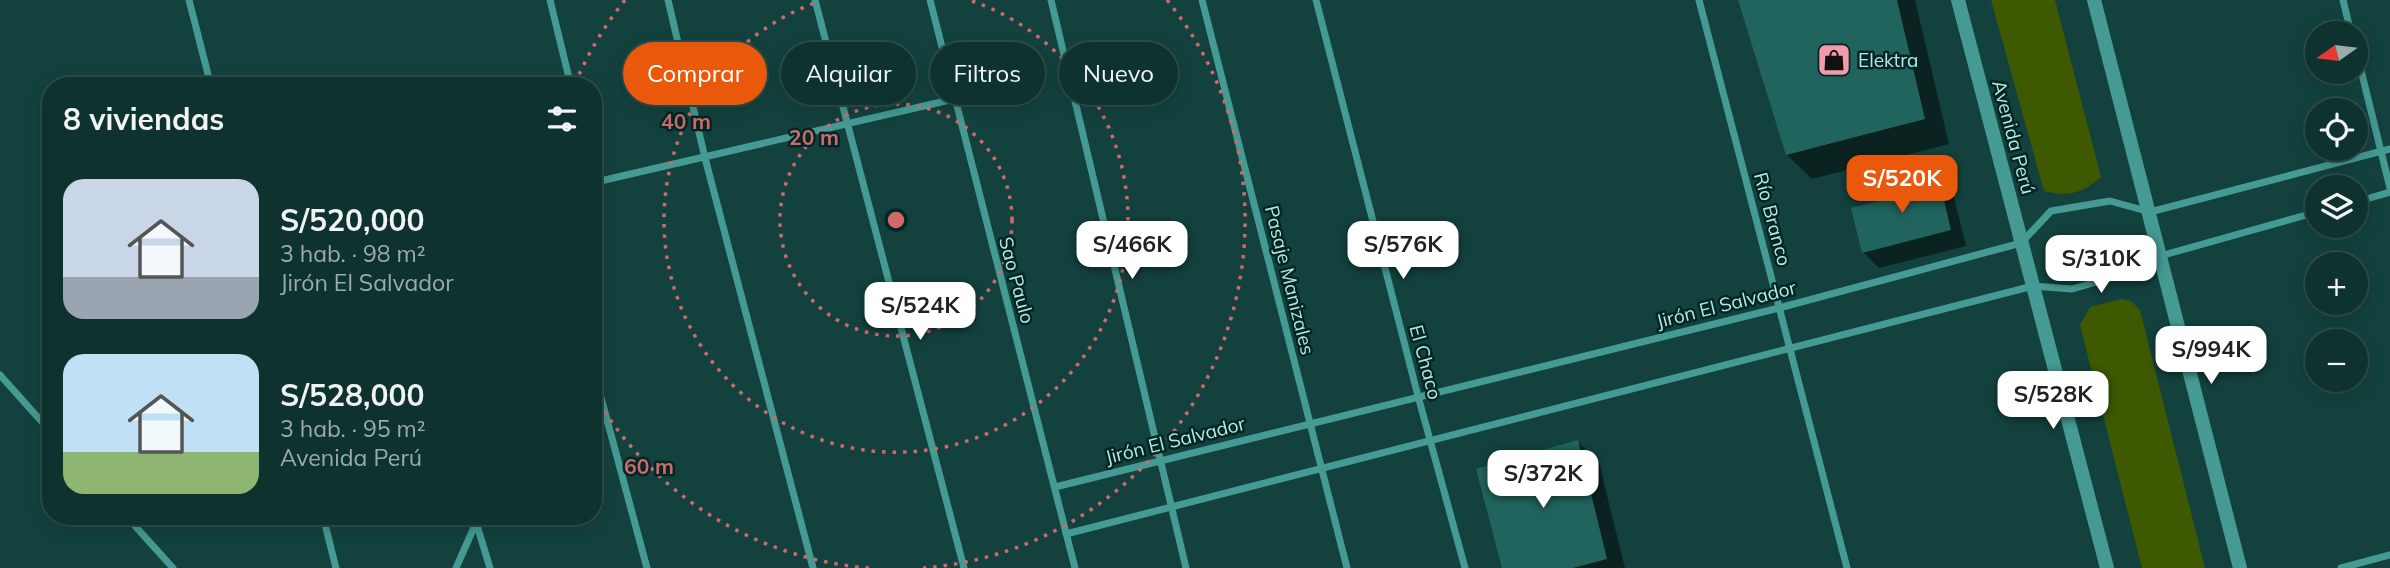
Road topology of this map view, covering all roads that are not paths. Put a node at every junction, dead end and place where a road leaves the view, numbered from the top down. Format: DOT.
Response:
graph roads {
  1 [pos="189,0"];
  2 [pos="550,0"];
  3 [pos="668,0"];
  4 [pos="815,0"];
  5 [pos="930,0"];
  6 [pos="1051,0"];
  7 [pos="1202,0"];
  8 [pos="1317,0"];
  9 [pos="1699,0"];
  10 [pos="1958,0"];
  11 [pos="2094,0"];
  12 [pos="2343,0"];
  13 [pos="2348,21"];
  14 [pos="940,42"];
  15 [pos="209,77"];
  16 [pos="569,77"];
  17 [pos="2364,84"];
  18 [pos="930,105"];
  19 [pos="956,105"];
  20 [pos="848,124"];
  21 [pos="2390,149"];
  22 [pos="2381,151"];
  23 [pos="705,158"];
  24 [pos="602,184"];
  25 [pos="2390,190"];
  26 [pos="2368,198"];
  27 [pos="2150,212"];
  28 [pos="2305,215"];
  29 [pos="2021,243"];
  30 [pos="2160,256"];
  31 [pos="2033,286"];
  32 [pos="1779,308"];
  33 [pos="1791,348"];
  34 [pos="0,375"];
  35 [pos="1418,396"];
  36 [pos="602,401"];
  37 [pos="42,422"];
  38 [pos="1311,423"];
  39 [pos="1432,440"];
  40 [pos="1160,461"];
  41 [pos="1321,469"];
  42 [pos="1055,487"];
  43 [pos="1171,507"];
  44 [pos="134,525"];
  45 [pos="325,525"];
  46 [pos="474,525"];
  47 [pos="478,525"];
  48 [pos="1066,534"];
  49 [pos="2390,555"];
  50 [pos="173,568"];
  51 [pos="336,568"];
  52 [pos="456,568"];
  53 [pos="489,568"];
  54 [pos="647,568"];
  55 [pos="813,568"];
  56 [pos="964,568"];
  57 [pos="1075,568"];
  58 [pos="1186,568"];
  59 [pos="1347,568"];
  60 [pos="1465,568"];
  61 [pos="1847,568"];
  62 [pos="2107,568"];
  63 [pos="2240,568"];
  64 [pos="2341,568"];
  1 -- 15 [label="street"];
  2 -- 16 [label="street"];
  3 -- 23 [label="street"];
  4 -- 20 [label="street"];
  5 -- 14 [label="street, Sao Paulo"];
  6 -- 40 [label="street"];
  7 -- 38 [label="street, Pasaje Manizales"];
  8 -- 35 [label="street, El Chaco"];
  9 -- 32 [label="street, Río Branco"];
  10 -- 29 [label="main road, Avenida Perú"];
  11 -- 27 [label="main road"];
  12 -- 13 [label="street"];
  17 -- 22 [label="street"];
  18 -- 20 [label="street"];
  19 -- 42 [label="street, Sao Paulo"];
  20 -- 23 [label="street"];
  20 -- 56 [label="street"];
  21 -- 22 [label="street"];
  22 -- 25 [label="street"];
  22 -- 27 [label="street"];
  23 -- 24 [label="street"];
  23 -- 55 [label="street"];
  25 -- 26 [label="street"];
  27 -- 29 [label="street"];
  27 -- 30 [label="main road"];
  28 -- 30 [label="street"];
  29 -- 31 [label="main road, Avenida Perú"];
  29 -- 32 [label="street, Jirón El Salvador"];
  30 -- 31 [label="street"];
  30 -- 63 [label="main road"];
  31 -- 33 [label="street"];
  31 -- 62 [label="main road, Avenida Perú"];
  32 -- 33 [label="street, Río Branco"];
  32 -- 35 [label="street, Jirón El Salvador"];
  33 -- 39 [label="street"];
  33 -- 61 [label="street, Río Branco"];
  34 -- 37 [label="street"];
  35 -- 38 [label="street, Jirón El Salvador"];
  35 -- 39 [label="street, El Chaco"];
  36 -- 54 [label="street"];
  38 -- 40 [label="street, Jirón El Salvador"];
  38 -- 41 [label="street, Pasaje Manizales"];
  39 -- 41 [label="street"];
  39 -- 60 [label="street, El Chaco"];
  40 -- 42 [label="street, Jirón El Salvador"];
  40 -- 43 [label="street"];
  41 -- 43 [label="street"];
  41 -- 59 [label="street, Pasaje Manizales"];
  42 -- 48 [label="street, Sao Paulo"];
  43 -- 48 [label="street"];
  43 -- 58 [label="street"];
  44 -- 50 [label="street"];
  45 -- 51 [label="street"];
  46 -- 52 [label="street"];
  47 -- 53 [label="street"];
  48 -- 57 [label="street, Sao Paulo"];
  49 -- 64 [label="street"];
}
